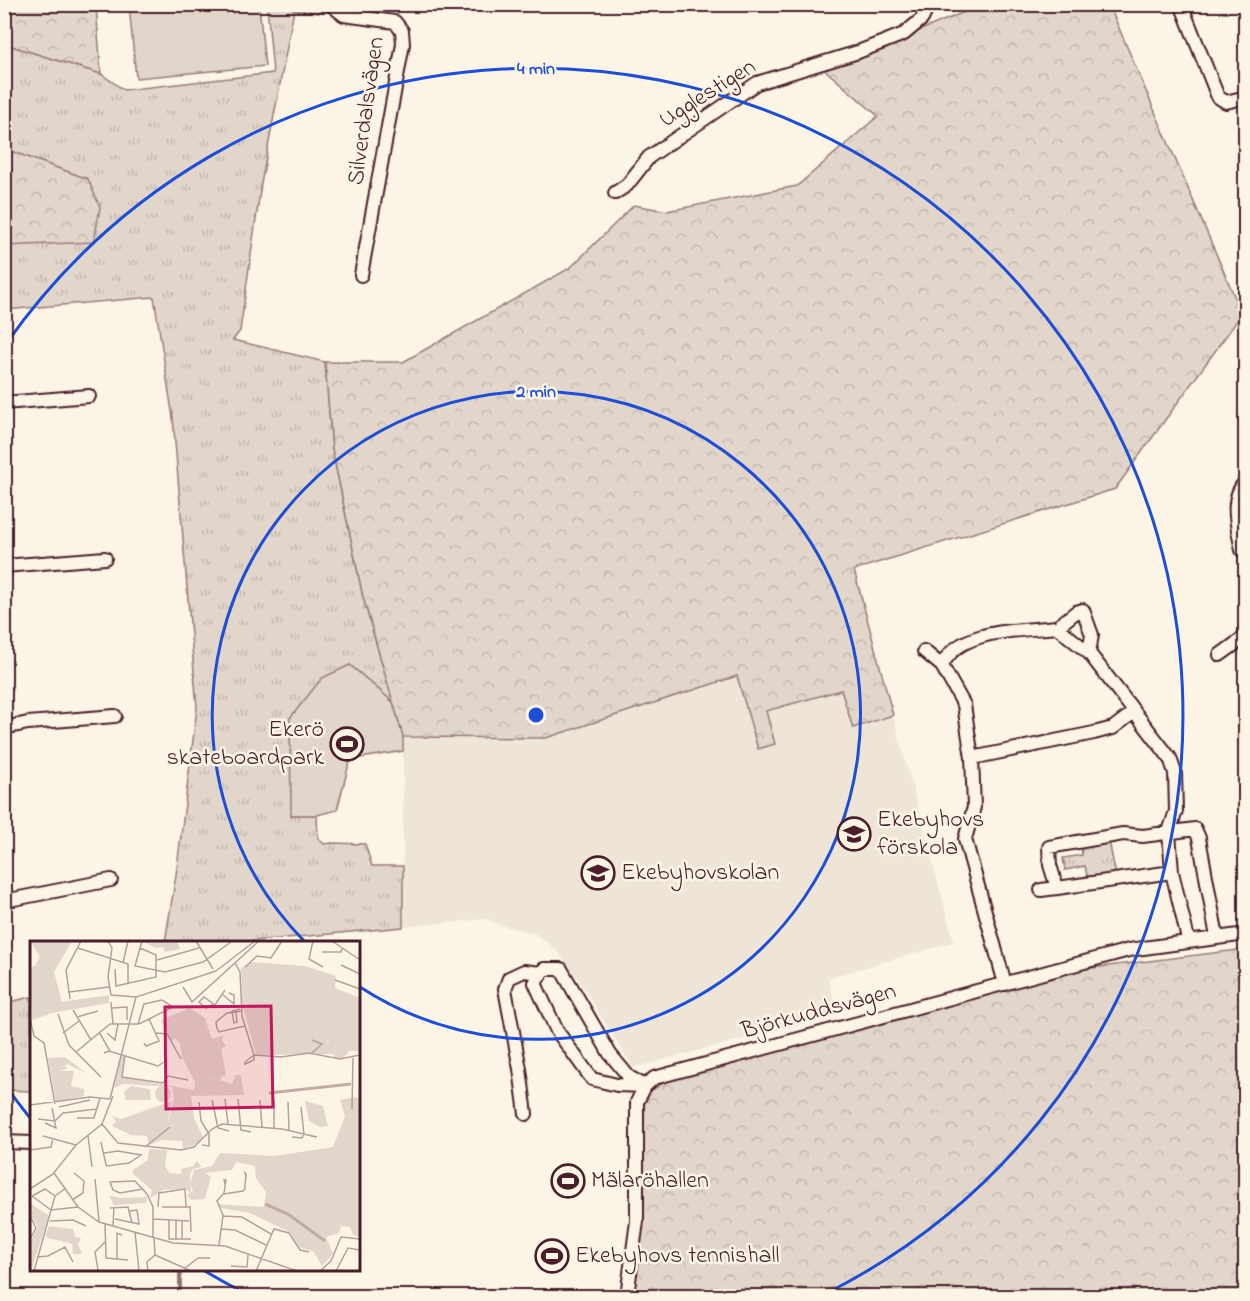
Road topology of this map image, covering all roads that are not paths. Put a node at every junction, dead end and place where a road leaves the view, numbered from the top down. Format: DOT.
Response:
graph roads {
  1 [pos="330,4"];
  2 [pos="929,4"];
  3 [pos="1181,4"];
  4 [pos="1245,97"];
  5 [pos="615,193"];
  6 [pos="361,275"];
  7 [pos="89,396"];
  8 [pos="4,403"];
  9 [pos="1245,481"];
  10 [pos="1245,555"];
  11 [pos="105,558"];
  12 [pos="4,566"];
  13 [pos="1057,627"];
  14 [pos="1245,636"];
  15 [pos="924,651"];
  16 [pos="1089,653"];
  17 [pos="1220,655"];
  18 [pos="942,666"];
  19 [pos="1134,712"];
  20 [pos="115,716"];
  21 [pos="4,728"];
  22 [pos="972,758"];
  23 [pos="1169,832"];
  24 [pos="1172,872"];
  25 [pos="111,880"];
  26 [pos="1057,888"];
  27 [pos="1041,890"];
  28 [pos="4,901"];
  29 [pos="1245,934"];
  30 [pos="1217,937"];
  31 [pos="1187,942"];
  32 [pos="541,973"];
  33 [pos="1005,984"];
  34 [pos="645,1086"];
  35 [pos="526,1114"];
  36 [pos="4,1142"];
  37 [pos="30,1143"];
  38 [pos="627,1296"];
  1 -- 6 [label="street, Silverdalsvägen"];
  2 -- 5 [label="street, Ugglestigen"];
  3 -- 4 [label="street"];
  7 -- 8 [label="street"];
  9 -- 10 [label="street"];
  11 -- 12 [label="street"];
  13 -- 16 [label="street"];
  13 -- 16 [label="street"];
  13 -- 18 [label="street"];
  14 -- 17 [label="street"];
  15 -- 18 [label="street"];
  16 -- 19 [label="street"];
  18 -- 22 [label="street"];
  19 -- 22 [label="street"];
  19 -- 23 [label="street"];
  20 -- 21 [label="street"];
  22 -- 33 [label="street"];
  23 -- 24 [label="street"];
  23 -- 26 [label="street"];
  23 -- 30 [label="street"];
  24 -- 26 [label="street"];
  24 -- 31 [label="street"];
  25 -- 28 [label="street"];
  26 -- 27 [label="street"];
  29 -- 30 [label="street, Björkuddsvägen"];
  30 -- 31 [label="street, Björkuddsvägen"];
  31 -- 33 [label="street, Björkuddsvägen"];
  32 -- 34 [label="street"];
  32 -- 34 [label="street"];
  32 -- 35 [label="street"];
  33 -- 34 [label="street, Björkuddsvägen"];
  34 -- 38 [label="street"];
  36 -- 37 [label="street"];
}
